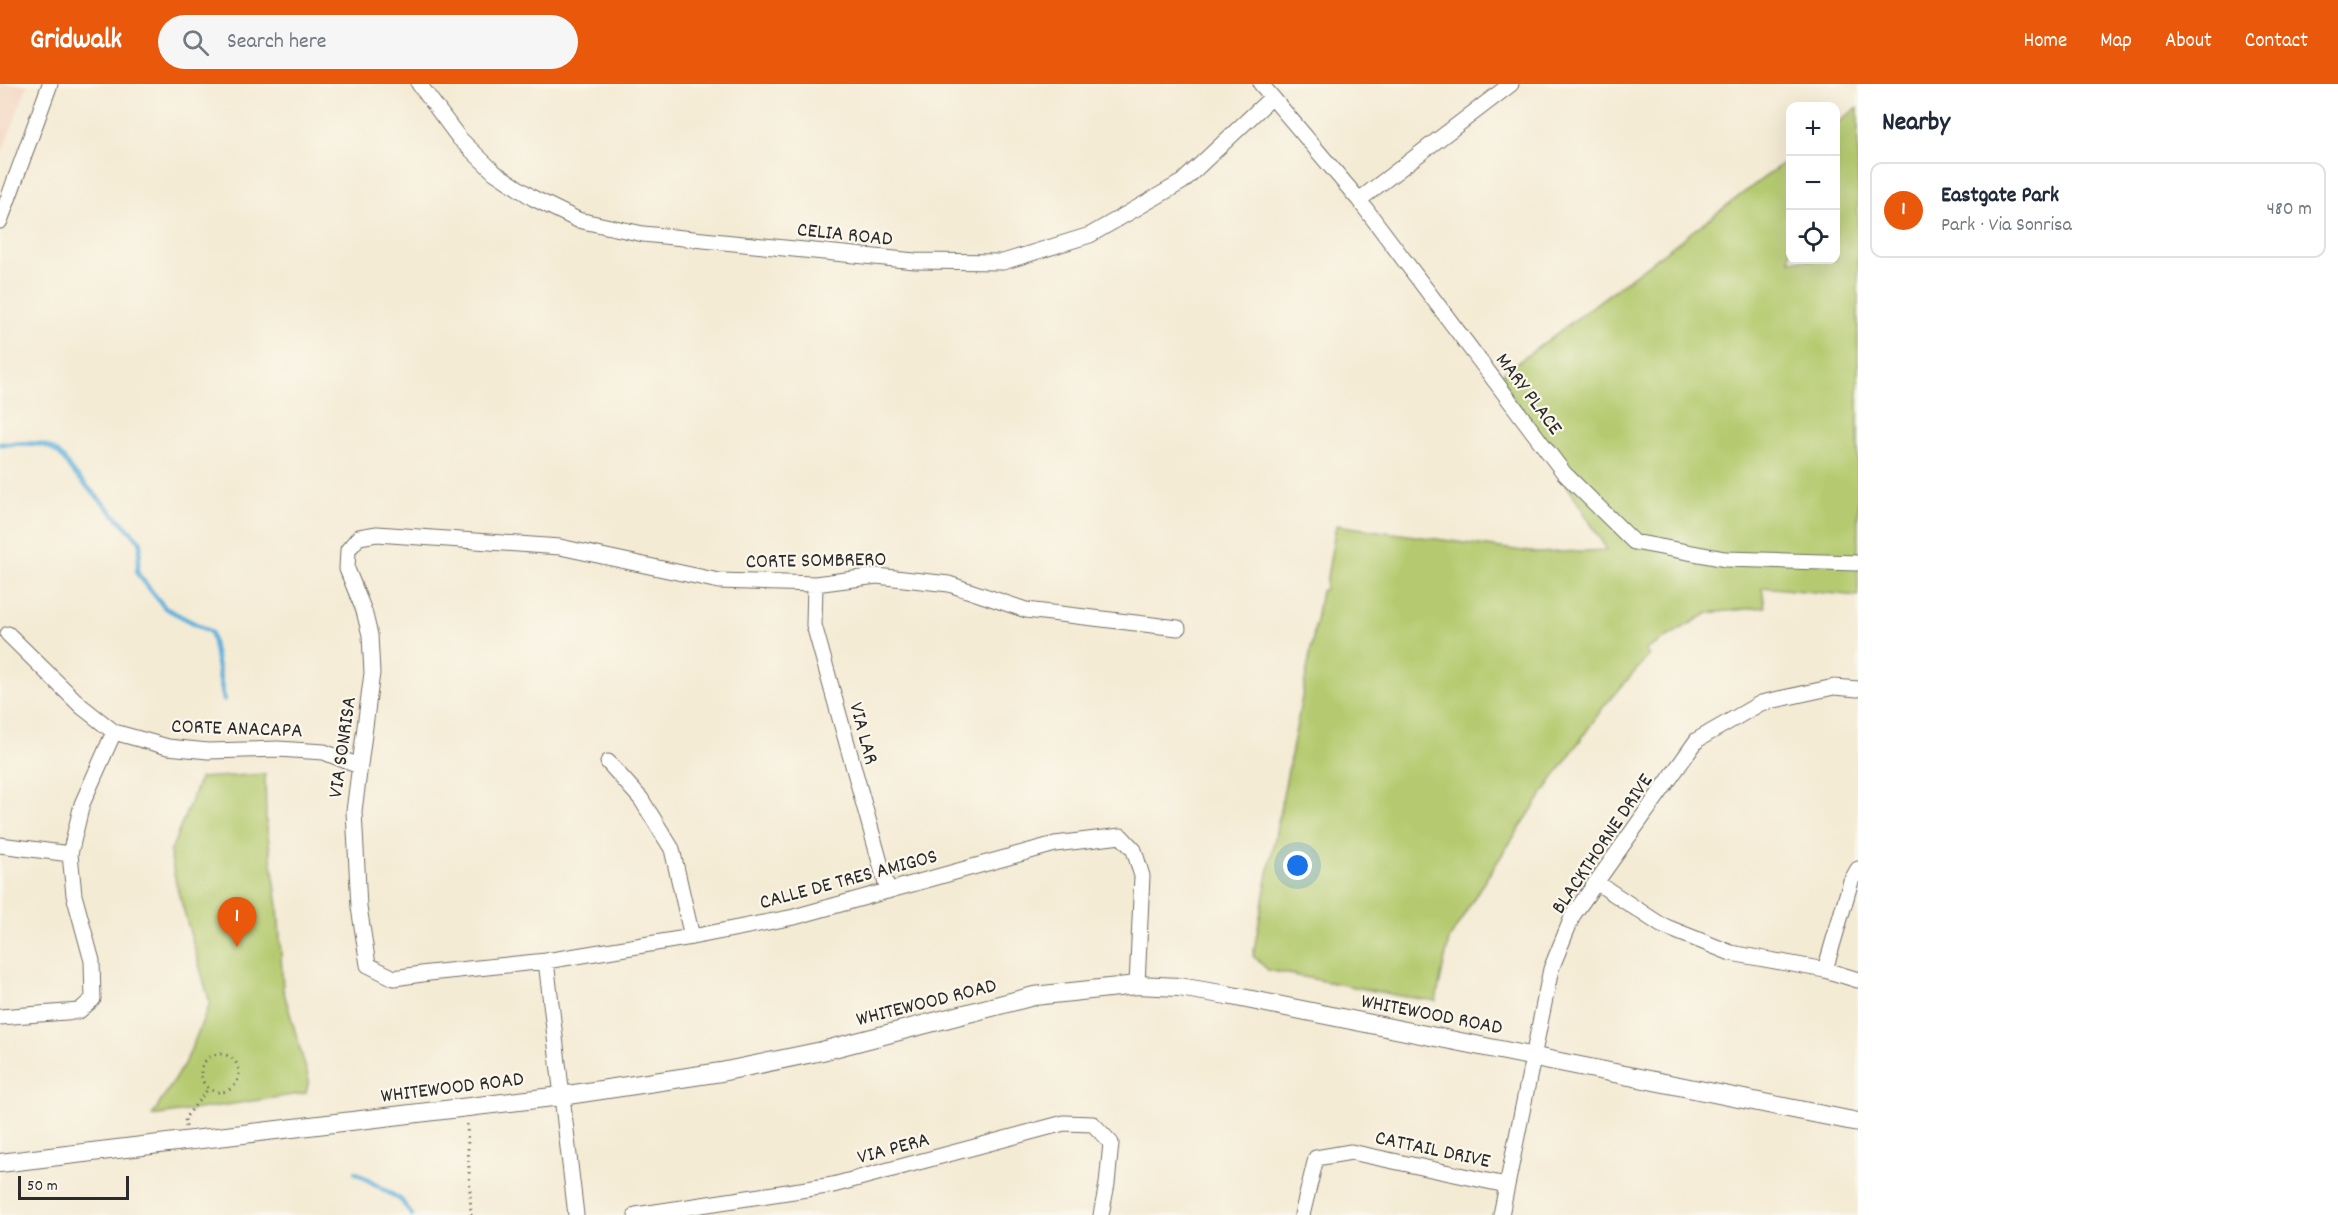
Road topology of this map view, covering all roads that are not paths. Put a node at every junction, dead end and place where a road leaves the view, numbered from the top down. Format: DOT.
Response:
graph roads {
  1 [pos="50,84"];
  2 [pos="419,84"];
  3 [pos="1260,84"];
  4 [pos="1511,84"];
  5 [pos="1271,98"];
  6 [pos="1359,200"];
  7 [pos="0,220"];
  8 [pos="418,537"];
  9 [pos="1858,563"];
  10 [pos="814,584"];
  11 [pos="1178,628"];
  12 [pos="8,634"];
  13 [pos="1858,689"];
  14 [pos="114,732"];
  15 [pos="608,762"];
  16 [pos="359,766"];
  17 [pos="0,845"];
  18 [pos="70,854"];
  19 [pos="1858,869"];
  20 [pos="1596,882"];
  21 [pos="888,891"];
  22 [pos="692,937"];
  23 [pos="546,961"];
  24 [pos="1825,970"];
  25 [pos="429,973"];
  26 [pos="1858,980"];
  27 [pos="1137,985"];
  28 [pos="0,1017"];
  29 [pos="1535,1056"];
  30 [pos="561,1096"];
  31 [pos="1858,1122"];
  32 [pos="0,1163"];
  33 [pos="1506,1185"];
  34 [pos="576,1215"];
  35 [pos="636,1215"];
  36 [pos="1101,1215"];
  37 [pos="1302,1215"];
  38 [pos="1501,1215"];
  1 -- 7 [label="street"];
  2 -- 5 [label="street, CELIA ROAD"];
  3 -- 5 [label="street, MARY PLACE"];
  4 -- 6 [label="street"];
  5 -- 6 [label="street, MARY PLACE"];
  6 -- 9 [label="street, MARY PLACE"];
  8 -- 10 [label="street, CORTE SOMBRERO"];
  8 -- 16 [label="street, VIA SONRISA"];
  10 -- 11 [label="street, CORTE SOMBRERO"];
  10 -- 21 [label="street, VIA LAR"];
  12 -- 14 [label="street, CORTE ANACAPA"];
  13 -- 20 [label="street, BLACKTHORNE DRIVE"];
  14 -- 16 [label="street, CORTE ANACAPA"];
  14 -- 18 [label="street"];
  15 -- 22 [label="street"];
  16 -- 25 [label="street, VIA SONRISA"];
  17 -- 18 [label="street"];
  18 -- 28 [label="street"];
  19 -- 24 [label="street"];
  20 -- 24 [label="street"];
  20 -- 29 [label="street, BLACKTHORNE DRIVE"];
  21 -- 22 [label="street, CALLE DE TRES AMIGOS"];
  21 -- 27 [label="street, CALLE DE TRES AMIGOS"];
  22 -- 23 [label="street, CALLE DE TRES AMIGOS"];
  23 -- 25 [label="street, CALLE DE TRES AMIGOS"];
  23 -- 30 [label="street"];
  24 -- 26 [label="street"];
  27 -- 29 [label="main road, WHITEWOOD ROAD"];
  27 -- 30 [label="main road, WHITEWOOD ROAD"];
  29 -- 31 [label="main road, WHITEWOOD ROAD"];
  29 -- 33 [label="street, BLACKTHORNE DRIVE"];
  30 -- 32 [label="main road, WHITEWOOD ROAD"];
  30 -- 34 [label="street"];
  33 -- 37 [label="street, CATTAIL DRIVE"];
  33 -- 38 [label="street, BLACKTHORNE DRIVE"];
  35 -- 36 [label="street, VIA PERA"];
}
